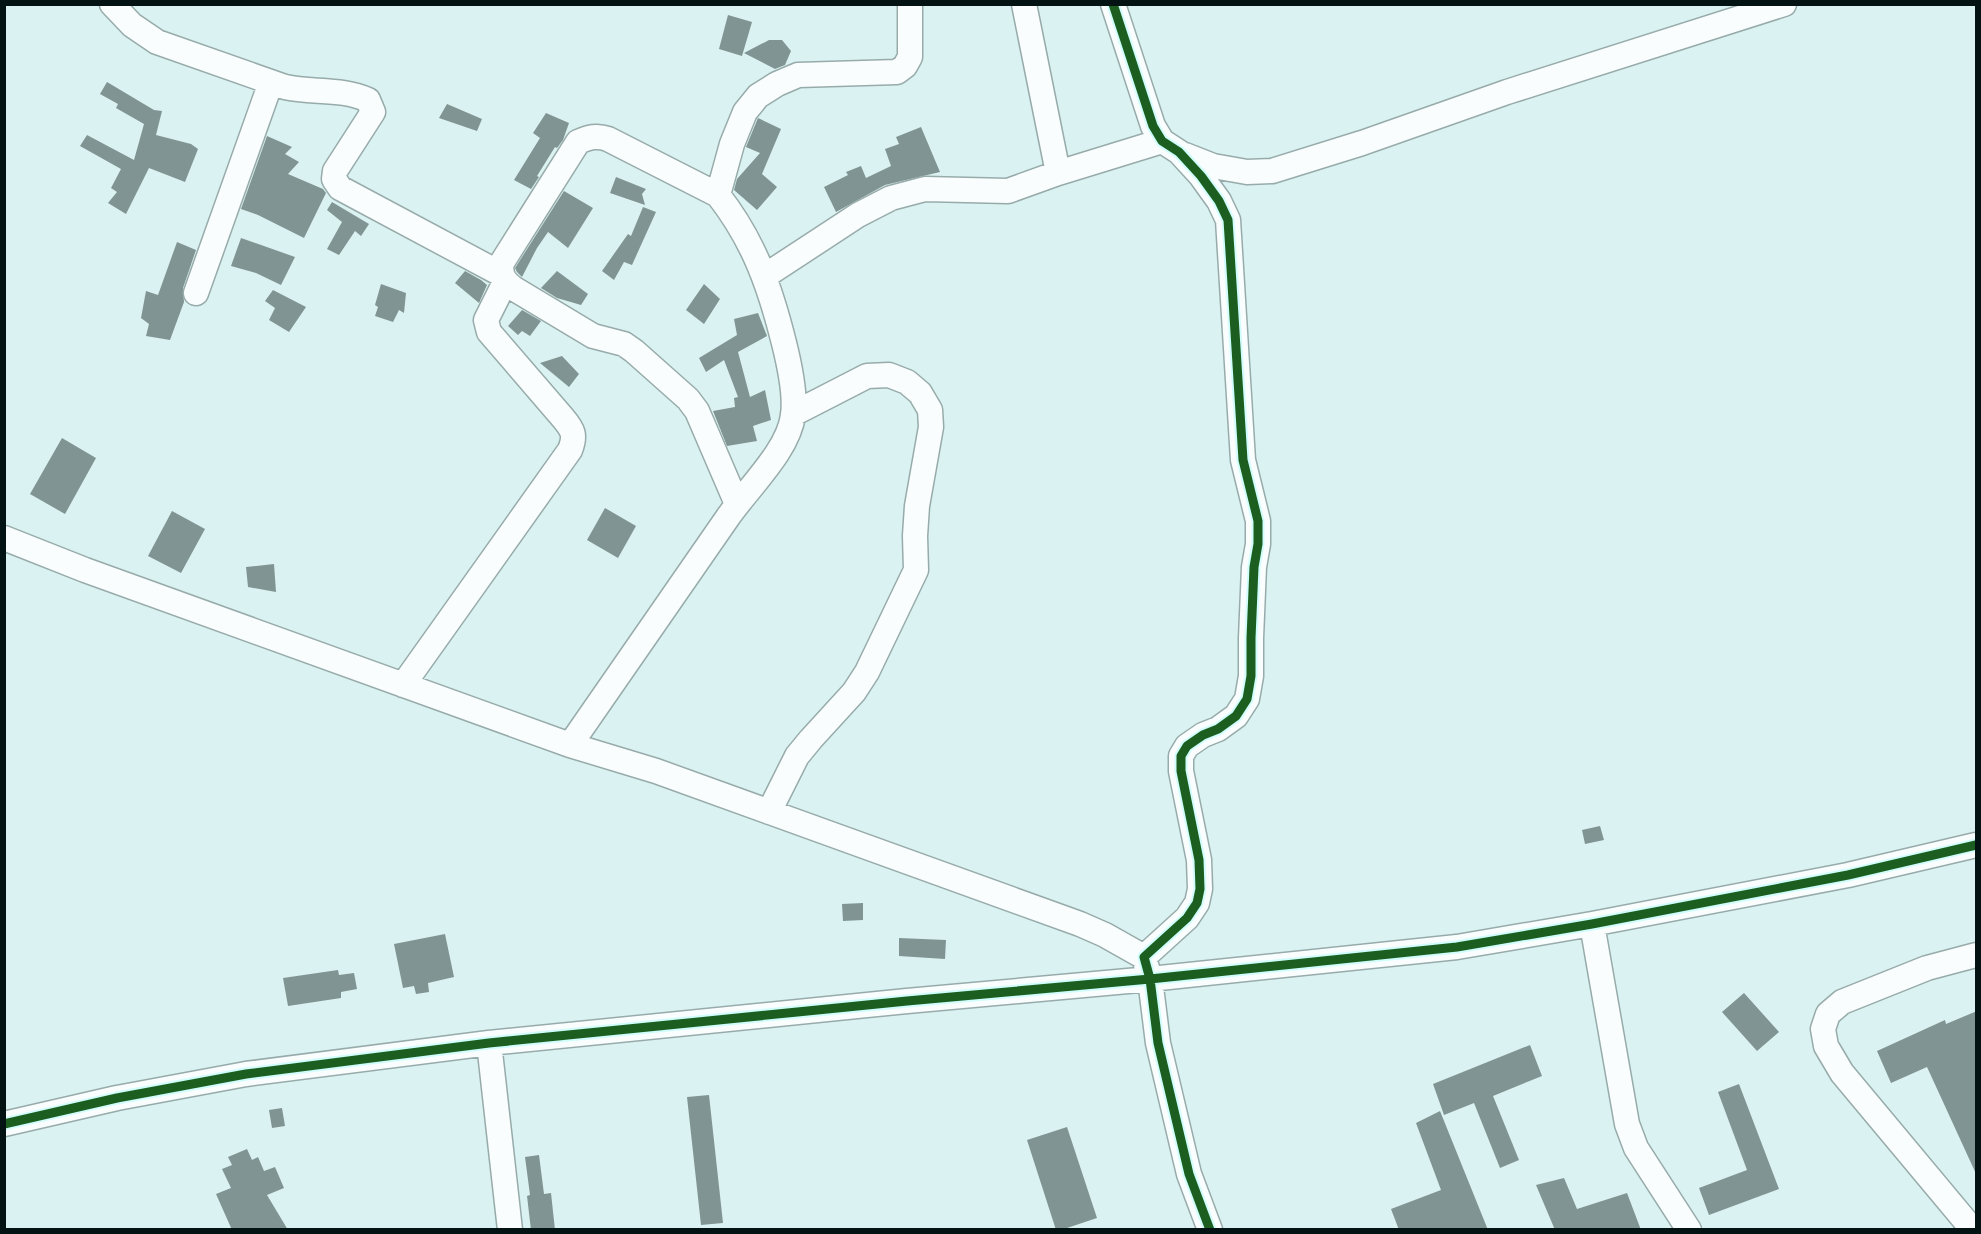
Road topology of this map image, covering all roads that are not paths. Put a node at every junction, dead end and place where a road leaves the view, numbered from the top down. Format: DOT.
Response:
graph roads {
  1 [pos="112,4"];
  2 [pos="910,4"];
  3 [pos="1024,4"];
  4 [pos="1113,4"];
  5 [pos="1784,4"];
  6 [pos="271,82"];
  7 [pos="1171,147"];
  8 [pos="1058,173"];
  9 [pos="718,195"];
  10 [pos="765,276"];
  11 [pos="503,278"];
  12 [pos="195,293"];
  13 [pos="793,414"];
  14 [pos="737,504"];
  15 [pos="4,538"];
  16 [pos="403,685"];
  17 [pos="570,745"];
  18 [pos="769,812"];
  19 [pos="1977,845"];
  20 [pos="1592,924"];
  21 [pos="1977,955"];
  22 [pos="1147,968"];
  23 [pos="489,1043"];
  24 [pos="4,1124"];
  25 [pos="510,1230"];
  26 [pos="1210,1230"];
  27 [pos="1689,1230"];
  28 [pos="1973,1230"];
  1 -- 6 [label="street"];
  2 -- 9 [label="street"];
  3 -- 8 [label="street"];
  4 -- 7 [label="street"];
  5 -- 7 [label="street"];
  6 -- 11 [label="street"];
  6 -- 12 [label="street"];
  7 -- 8 [label="street"];
  7 -- 22 [label="street"];
  8 -- 10 [label="street"];
  9 -- 10 [label="street"];
  9 -- 11 [label="street"];
  10 -- 13 [label="street"];
  11 -- 14 [label="street"];
  11 -- 16 [label="street"];
  13 -- 14 [label="street"];
  13 -- 18 [label="street"];
  14 -- 17 [label="street"];
  15 -- 16 [label="street"];
  16 -- 17 [label="street"];
  17 -- 18 [label="street"];
  18 -- 22 [label="street"];
  19 -- 20 [label="street"];
  20 -- 22 [label="street"];
  20 -- 27 [label="street"];
  21 -- 28 [label="street"];
  22 -- 23 [label="street"];
  22 -- 26 [label="street"];
  23 -- 24 [label="street"];
  23 -- 25 [label="street"];
}
